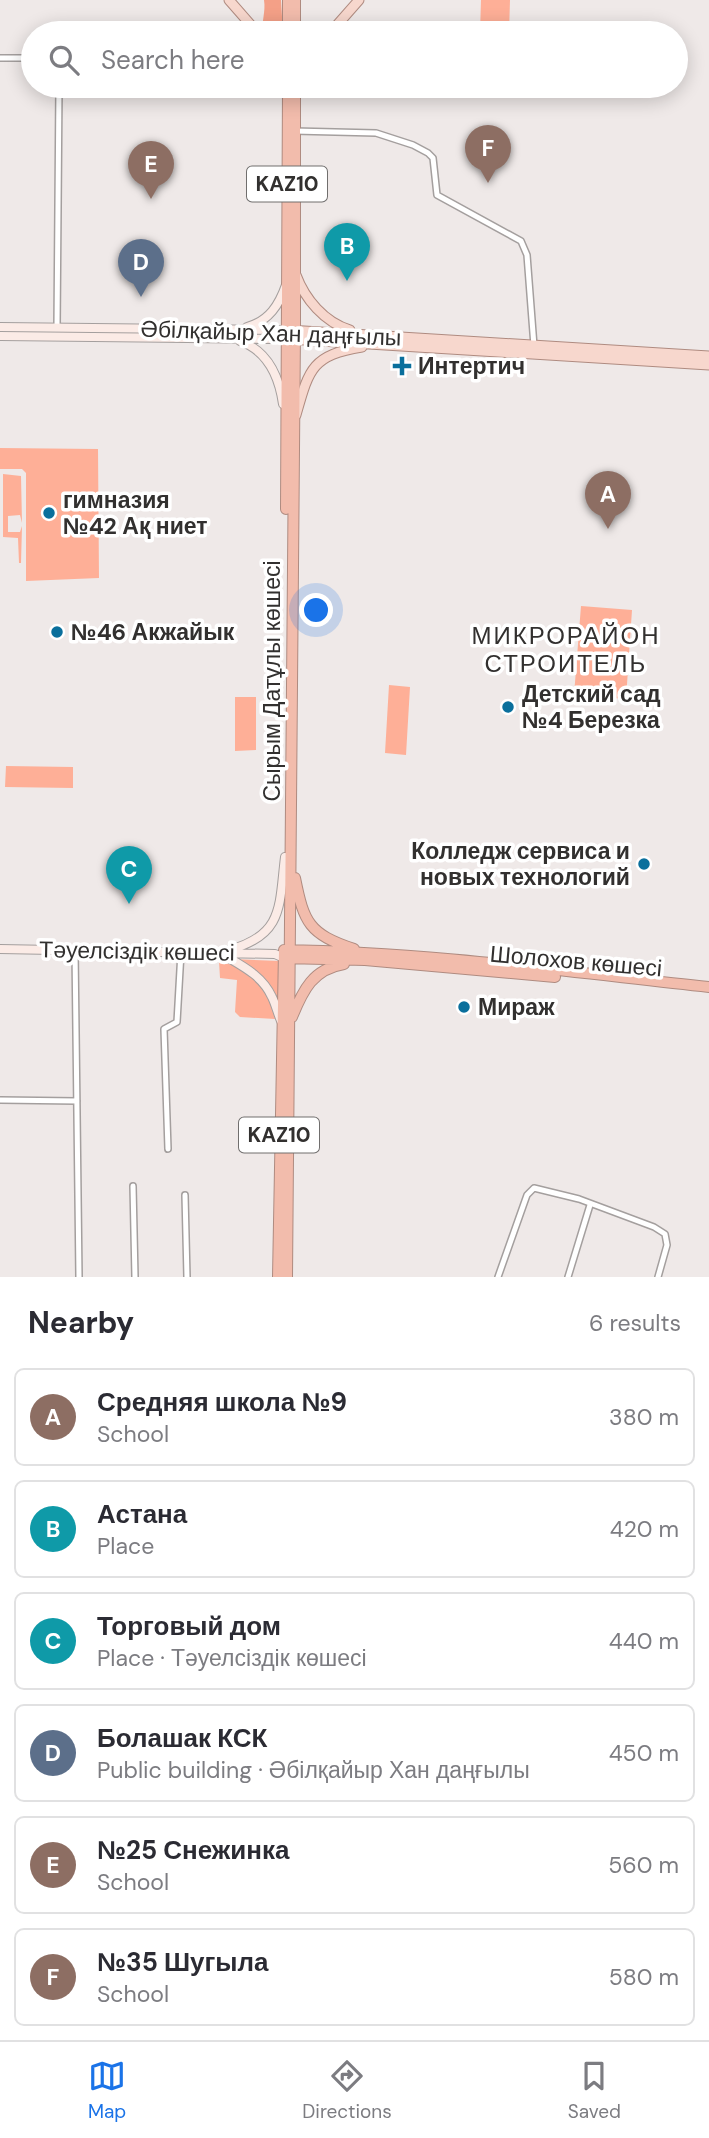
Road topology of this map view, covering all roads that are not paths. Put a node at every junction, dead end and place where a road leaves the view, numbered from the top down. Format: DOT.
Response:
graph roads {
  1 [pos="229,0"];
  2 [pos="288,0"];
  3 [pos="295,0"];
  4 [pos="359,0"];
  5 [pos="247,21"];
  6 [pos="288,21"];
  7 [pos="295,21"];
  8 [pos="341,21"];
  9 [pos="0,58"];
  10 [pos="21,58"];
  11 [pos="59,98"];
  12 [pos="289,98"];
  13 [pos="294,98"];
  14 [pos="291,131"];
  15 [pos="295,273"];
  16 [pos="287,282"];
  17 [pos="0,327"];
  18 [pos="57,332"];
  19 [pos="227,334"];
  20 [pos="291,335"];
  21 [pos="365,335"];
  22 [pos="0,336"];
  23 [pos="388,345"];
  24 [pos="535,350"];
  25 [pos="709,356"];
  26 [pos="709,365"];
  27 [pos="290,421"];
  28 [pos="288,857"];
  29 [pos="0,949"];
  30 [pos="75,950"];
  31 [pos="181,952"];
  32 [pos="219,953"];
  33 [pos="285,954"];
  34 [pos="365,956"];
  35 [pos="709,987"];
  36 [pos="709,993"];
  37 [pos="286,1024"];
  38 [pos="0,1100"];
  39 [pos="77,1101"];
  40 [pos="168,1149"];
  41 [pos="133,1186"];
  42 [pos="185,1195"];
  43 [pos="590,1205"];
  44 [pos="79,1277"];
  45 [pos="135,1277"];
  46 [pos="187,1277"];
  47 [pos="278,1277"];
  48 [pos="287,1277"];
  49 [pos="498,1277"];
  50 [pos="568,1277"];
  51 [pos="658,1277"];
  1 -- 5 [label="main road"];
  2 -- 6 [label="highway"];
  3 -- 7 [label="highway"];
  4 -- 8 [label="main road"];
  9 -- 10 [label="street"];
  11 -- 18 [label="street"];
  12 -- 14 [label="highway, Сырым Датұлы көшесі / KAZ10"];
  13 -- 14 [label="highway, Сырым Датұлы көшесі / KAZ10"];
  14 -- 15 [label="highway, Сырым Датұлы көшесі / KAZ10"];
  14 -- 16 [label="highway, Сырым Датұлы көшесі / KAZ10"];
  14 -- 24 [label="street"];
  15 -- 20 [label="highway, Сырым Датұлы көшесі / KAZ10"];
  15 -- 21 [label="main road"];
  16 -- 19 [label="main road"];
  16 -- 20 [label="highway, Сырым Датұлы көшесі / KAZ10"];
  17 -- 18 [label="main road, Әбілқайыр Хан даңғылы"];
  18 -- 19 [label="main road, Әбілқайыр Хан даңғылы"];
  18 -- 22 [label="main road, Әбілқайыр Хан даңғылы"];
  19 -- 20 [label="main road, Әбілқайыр Хан даңғылы"];
  19 -- 27 [label="main road"];
  20 -- 21 [label="main road, Әбілқайыр Хан даңғылы"];
  20 -- 23 [label="main road, Әбілқайыр Хан даңғылы"];
  20 -- 27 [label="highway, Сырым Датұлы көшесі / KAZ10"];
  21 -- 24 [label="main road, Әбілқайыр Хан даңғылы"];
  23 -- 24 [label="main road, Әбілқайыр Хан даңғылы"];
  23 -- 27 [label="main road"];
  24 -- 25 [label="main road, Әбілқайыр Хан даңғылы"];
  24 -- 26 [label="main road, Әбілқайыр Хан даңғылы"];
  27 -- 28 [label="highway, Сырым Датұлы көшесі / KAZ10"];
  28 -- 32 [label="main road"];
  28 -- 33 [label="highway, Сырым Датұлы көшесі / KAZ10"];
  28 -- 34 [label="highway"];
  29 -- 30 [label="main road, Тәуелсіздік көшесі"];
  30 -- 31 [label="main road, Тәуелсіздік көшесі"];
  30 -- 39 [label="street"];
  31 -- 32 [label="main road, Тәуелсіздік көшесі"];
  31 -- 40 [label="street"];
  32 -- 33 [label="main road, Тәуелсіздік көшесі"];
  32 -- 37 [label="main road"];
  33 -- 34 [label="highway"];
  33 -- 37 [label="highway, Сырым Датұлы көшесі / KAZ10"];
  34 -- 35 [label="highway, Шолохов көшесі"];
  34 -- 36 [label="highway, Шолохов көшесі"];
  34 -- 37 [label="highway"];
  37 -- 47 [label="highway, Сырым Датұлы көшесі / KAZ10"];
  37 -- 48 [label="highway, Сырым Датұлы көшесі / KAZ10"];
  38 -- 39 [label="street"];
  39 -- 44 [label="street"];
  41 -- 45 [label="street"];
  42 -- 46 [label="street"];
  43 -- 49 [label="street"];
  43 -- 50 [label="street"];
  43 -- 51 [label="street"];
}
